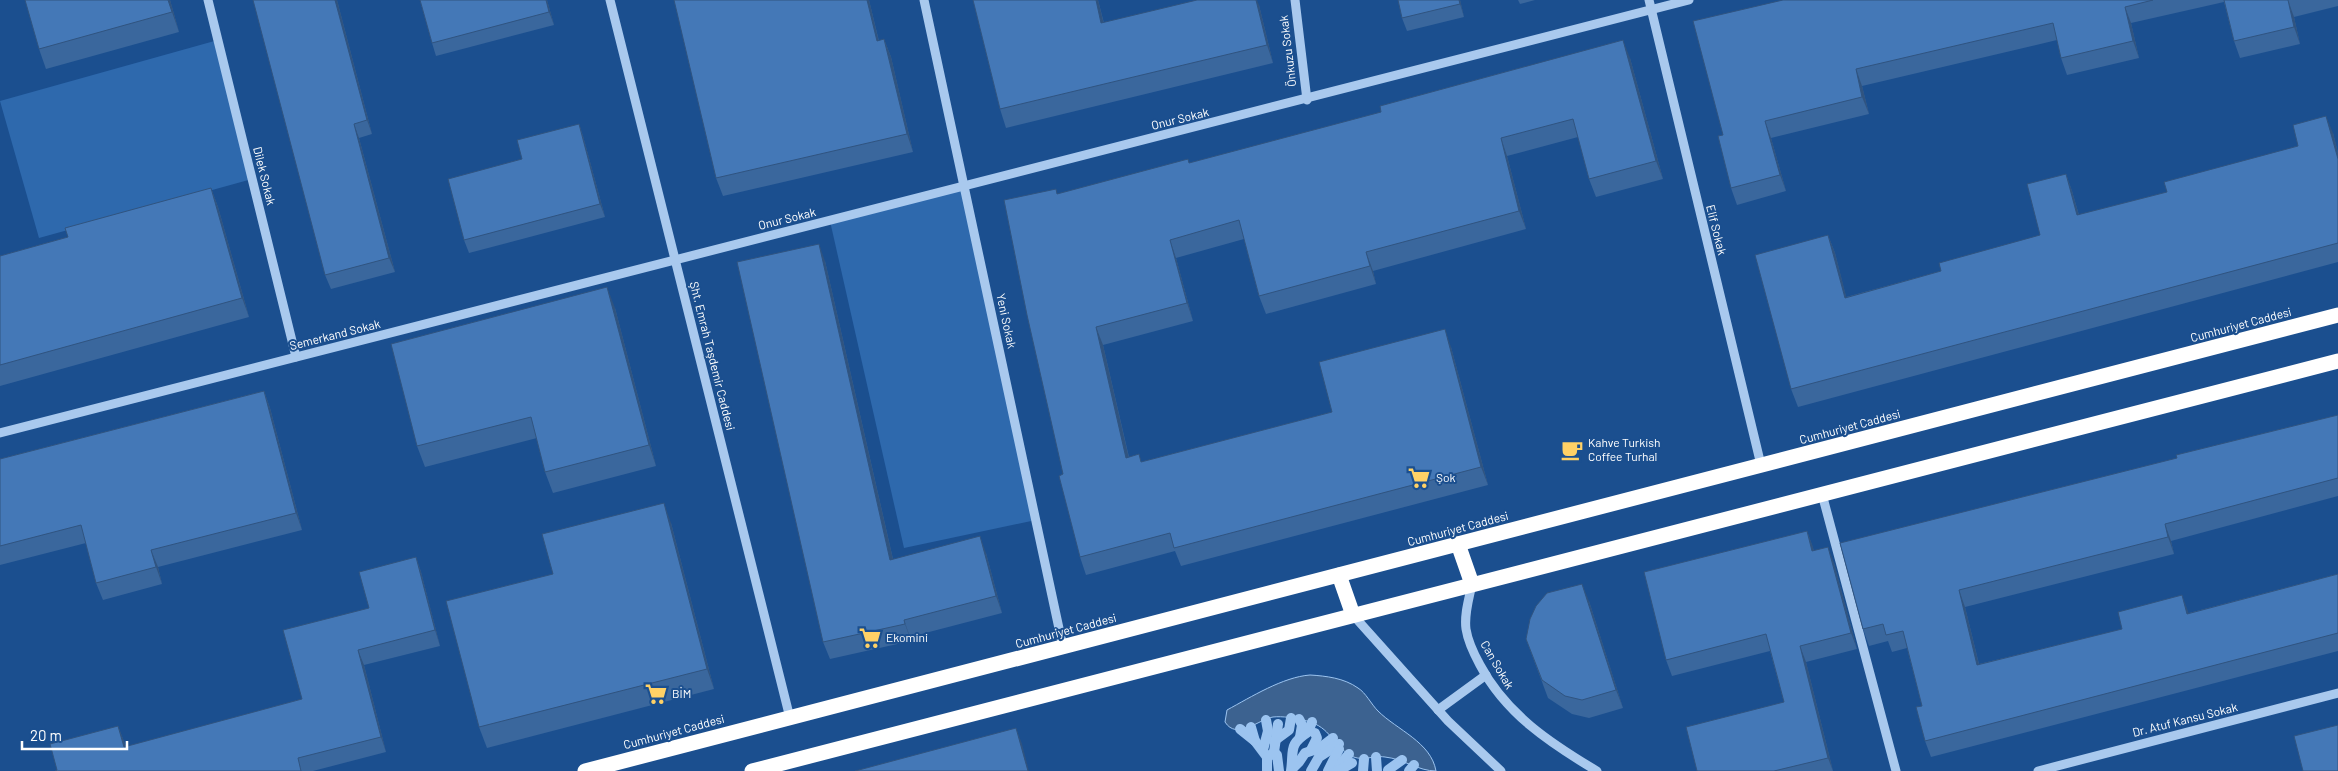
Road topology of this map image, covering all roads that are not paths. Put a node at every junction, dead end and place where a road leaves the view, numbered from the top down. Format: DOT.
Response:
graph roads {
  1 [pos="208,0"];
  2 [pos="610,0"];
  3 [pos="924,0"];
  4 [pos="1295,0"];
  5 [pos="1649,0"];
  6 [pos="1689,0"];
  7 [pos="1649,10"];
  8 [pos="1307,100"];
  9 [pos="964,187"];
  10 [pos="676,261"];
  11 [pos="2338,315"];
  12 [pos="296,357"];
  13 [pos="2338,361"];
  14 [pos="0,433"];
  15 [pos="1762,465"];
  16 [pos="1822,494"];
  17 [pos="1458,544"];
  18 [pos="1340,575"];
  19 [pos="1472,584"];
  20 [pos="1353,615"];
  21 [pos="1063,647"];
  22 [pos="1486,675"];
  23 [pos="2338,693"];
  24 [pos="1438,710"];
  25 [pos="790,718"];
  26 [pos="584,771"];
  27 [pos="752,771"];
  28 [pos="1500,771"];
  29 [pos="1597,771"];
  30 [pos="1896,771"];
  31 [pos="2038,771"];
  1 -- 12 [label="street, Dilek Sokak"];
  2 -- 10 [label="street, Şht. Emrah Taşdemir Caddesi"];
  3 -- 9 [label="street, Yeni Sokak"];
  4 -- 8 [label="street, Önkuzu Sokak"];
  5 -- 7 [label="street, Elif Sokak"];
  6 -- 7 [label="street, Onur Sokak"];
  7 -- 8 [label="street, Onur Sokak"];
  7 -- 15 [label="street, Elif Sokak"];
  8 -- 9 [label="street, Onur Sokak"];
  9 -- 10 [label="street, Onur Sokak"];
  9 -- 21 [label="street, Yeni Sokak"];
  10 -- 12 [label="street, Semerkand Sokak"];
  10 -- 25 [label="street, Şht. Emrah Taşdemir Caddesi"];
  11 -- 15 [label="highway, Cumhuriyet Caddesi"];
  12 -- 14 [label="street, Semerkand Sokak"];
  13 -- 16 [label="highway"];
  15 -- 17 [label="highway, Cumhuriyet Caddesi"];
  16 -- 19 [label="highway"];
  16 -- 30 [label="street"];
  17 -- 18 [label="highway, Cumhuriyet Caddesi"];
  17 -- 19 [label="highway"];
  18 -- 20 [label="highway"];
  18 -- 21 [label="highway, Cumhuriyet Caddesi"];
  19 -- 20 [label="highway"];
  19 -- 22 [label="street, Can Sokak"];
  20 -- 24 [label="street"];
  20 -- 27 [label="highway"];
  21 -- 25 [label="highway, Cumhuriyet Caddesi"];
  22 -- 24 [label="street"];
  22 -- 29 [label="street, Can Sokak"];
  23 -- 31 [label="street, Dr. Atuf Kansu Sokak"];
  24 -- 28 [label="street"];
  25 -- 26 [label="highway, Cumhuriyet Caddesi"];
}
